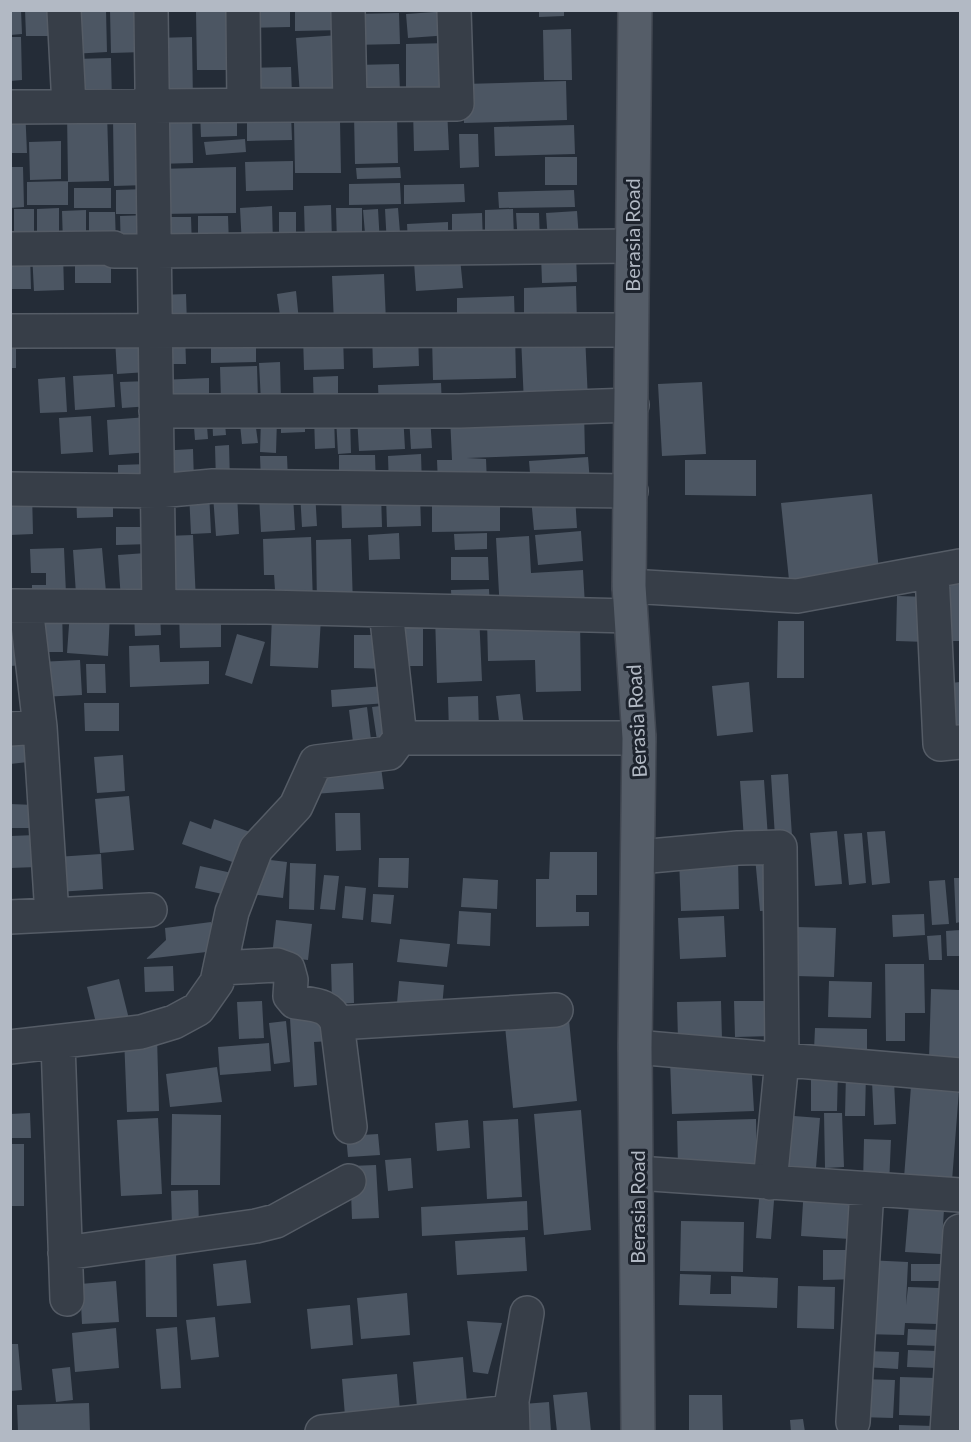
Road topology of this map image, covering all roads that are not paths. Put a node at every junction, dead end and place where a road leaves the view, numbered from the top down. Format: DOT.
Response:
graph roads {
  1 [pos="64,10"];
  2 [pos="151,10"];
  3 [pos="243,10"];
  4 [pos="348,10"];
  5 [pos="453,10"];
  6 [pos="635,10"];
  7 [pos="350,104"];
  8 [pos="244,105"];
  9 [pos="69,106"];
  10 [pos="153,106"];
  11 [pos="10,107"];
  12 [pos="631,246"];
  13 [pos="10,249"];
  14 [pos="155,251"];
  15 [pos="632,330"];
  16 [pos="10,331"];
  17 [pos="154,331"];
  18 [pos="632,405"];
  19 [pos="156,411"];
  20 [pos="10,489"];
  21 [pos="158,491"];
  22 [pos="631,491"];
  23 [pos="946,570"];
  24 [pos="629,601"];
  25 [pos="18,606"];
  26 [pos="159,606"];
  27 [pos="386,612"];
  28 [pos="949,674"];
  29 [pos="25,728"];
  30 [pos="400,738"];
  31 [pos="639,738"];
  32 [pos="960,742"];
  33 [pos="639,857"];
  34 [pos="150,910"];
  35 [pos="52,915"];
  36 [pos="10,917"];
  37 [pos="220,968"];
  38 [pos="556,1010"];
  39 [pos="337,1023"];
  40 [pos="58,1043"];
  41 [pos="10,1047"];
  42 [pos="635,1047"];
  43 [pos="782,1060"];
  44 [pos="960,1075"];
  45 [pos="350,1127"];
  46 [pos="637,1173"];
  47 [pos="349,1181"];
  48 [pos="770,1183"];
  49 [pos="867,1189"];
  50 [pos="960,1195"];
  51 [pos="960,1231"];
  52 [pos="65,1253"];
  53 [pos="67,1299"];
  54 [pos="958,1303"];
  55 [pos="527,1313"];
  56 [pos="956,1373"];
  57 [pos="513,1422"];
  58 [pos="853,1422"];
  59 [pos="322,1431"];
  60 [pos="638,1431"];
  61 [pos="947,1431"];
  1 -- 9 [label="street"];
  2 -- 10 [label="street"];
  3 -- 8 [label="street"];
  4 -- 7 [label="street"];
  5 -- 7 [label="street"];
  6 -- 12 [label="main road, Berasia Road"];
  7 -- 8 [label="street"];
  8 -- 10 [label="street"];
  9 -- 10 [label="street"];
  9 -- 11 [label="street"];
  10 -- 14 [label="street"];
  12 -- 14 [label="street"];
  12 -- 15 [label="main road, Berasia Road"];
  13 -- 14 [label="street"];
  14 -- 17 [label="street"];
  15 -- 17 [label="street"];
  15 -- 18 [label="main road, Berasia Road"];
  16 -- 17 [label="street"];
  17 -- 19 [label="street"];
  18 -- 19 [label="street"];
  18 -- 22 [label="main road, Berasia Road"];
  19 -- 21 [label="street"];
  20 -- 21 [label="street"];
  21 -- 22 [label="street"];
  21 -- 26 [label="street"];
  22 -- 24 [label="main road, Berasia Road"];
  23 -- 24 [label="street"];
  23 -- 28 [label="street"];
  24 -- 27 [label="street"];
  24 -- 31 [label="main road, Berasia Road"];
  25 -- 26 [label="street"];
  25 -- 29 [label="street"];
  26 -- 27 [label="street"];
  27 -- 30 [label="street"];
  28 -- 32 [label="street"];
  29 -- 35 [label="street"];
  30 -- 31 [label="street"];
  30 -- 37 [label="street"];
  31 -- 33 [label="main road, Berasia Road"];
  33 -- 42 [label="main road, Berasia Road"];
  33 -- 43 [label="street"];
  34 -- 35 [label="street"];
  35 -- 36 [label="street"];
  37 -- 39 [label="street"];
  37 -- 40 [label="street"];
  38 -- 39 [label="street"];
  39 -- 45 [label="street"];
  40 -- 41 [label="street"];
  40 -- 52 [label="street"];
  42 -- 43 [label="street"];
  42 -- 46 [label="main road, Berasia Road"];
  43 -- 44 [label="street"];
  43 -- 48 [label="street"];
  46 -- 48 [label="street"];
  46 -- 60 [label="main road, Berasia Road"];
  47 -- 52 [label="street"];
  48 -- 49 [label="street"];
  49 -- 50 [label="street"];
  49 -- 58 [label="street"];
  51 -- 54 [label="street"];
  52 -- 53 [label="street"];
  54 -- 56 [label="street"];
  55 -- 57 [label="street"];
  56 -- 61 [label="street"];
  57 -- 59 [label="street"];
}
